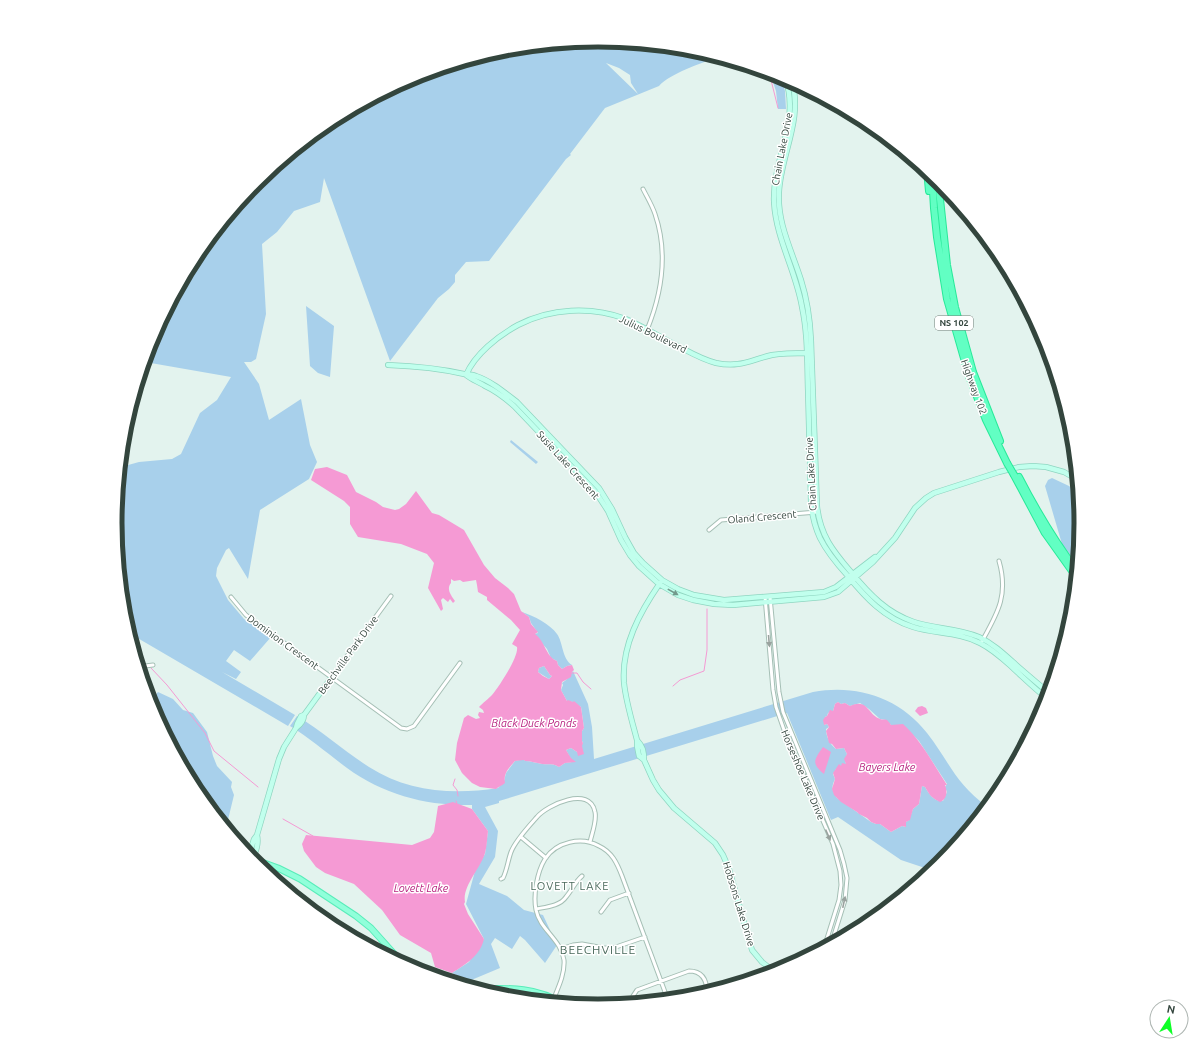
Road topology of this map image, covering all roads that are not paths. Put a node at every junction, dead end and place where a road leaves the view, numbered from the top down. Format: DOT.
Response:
graph roads {
  1 [pos="788,86"];
  2 [pos="793,89"];
  3 [pos="928,180"];
  4 [pos="933,185"];
  5 [pos="643,189"];
  6 [pos="939,191"];
  7 [pos="942,194"];
  8 [pos="946,265"];
  9 [pos="947,299"];
  10 [pos="647,330"];
  11 [pos="809,353"];
  12 [pos="388,365"];
  13 [pos="466,375"];
  14 [pos="1009,462"];
  15 [pos="1016,474"];
  16 [pos="1073,478"];
  17 [pos="815,513"];
  18 [pos="709,530"];
  19 [pos="878,556"];
  20 [pos="999,561"];
  21 [pos="846,566"];
  22 [pos="864,566"];
  23 [pos="1073,566"];
  24 [pos="1072,572"];
  25 [pos="852,578"];
  26 [pos="661,582"];
  27 [pos="391,596"];
  28 [pos="237,597"];
  29 [pos="768,599"];
  30 [pos="982,641"];
  31 [pos="460,663"];
  32 [pos="153,665"];
  33 [pos="144,666"];
  34 [pos="331,678"];
  35 [pos="1036,685"];
  36 [pos="1045,691"];
  37 [pos="1044,694"];
  38 [pos="521,837"];
  39 [pos="590,842"];
  40 [pos="255,853"];
  41 [pos="546,858"];
  42 [pos="265,863"];
  43 [pos="582,876"];
  44 [pos="501,879"];
  45 [pos="628,893"];
  46 [pos="536,909"];
  47 [pos="601,912"];
  48 [pos="645,937"];
  49 [pos="828,937"];
  50 [pos="833,938"];
  51 [pos="833,939"];
  52 [pos="826,942"];
  53 [pos="561,949"];
  54 [pos="394,954"];
  55 [pos="770,968"];
  56 [pos="661,981"];
  57 [pos="707,987"];
  58 [pos="497,989"];
  59 [pos="666,995"];
  60 [pos="554,998"];
  61 [pos="633,999"];
  1 -- 11 [label="street, Chain Lake Drive"];
  2 -- 11 [label="street, Chain Lake Drive"];
  3 -- 9 [label="highway"];
  4 -- 9 [label="highway, Highway 102 / NS 102"];
  5 -- 10 [label="street"];
  6 -- 8 [label="highway, Highway 102 / NS 102"];
  7 -- 8 [label="highway"];
  8 -- 14 [label="highway, Highway 102 / NS 102"];
  9 -- 14 [label="highway, Highway 102 / NS 102"];
  10 -- 11 [label="street, Julius Boulevard"];
  10 -- 13 [label="street, Julius Boulevard"];
  11 -- 17 [label="street, Chain Lake Drive"];
  12 -- 13 [label="street, Susie Lake Crescent"];
  13 -- 26 [label="street, Susie Lake Crescent"];
  14 -- 15 [label="highway, Highway 102 / NS 102"];
  15 -- 23 [label="highway, Highway 102 / NS 102"];
  15 -- 24 [label="highway, Highway 102 / NS 102"];
  16 -- 19 [label="street"];
  17 -- 18 [label="street, Oland Crescent"];
  17 -- 21 [label="street, Chain Lake Drive"];
  17 -- 25 [label="street, Chain Lake Drive"];
  19 -- 22 [label="street"];
  19 -- 25 [label="street"];
  20 -- 30 [label="street"];
  21 -- 22 [label="street"];
  21 -- 25 [label="street, Chain Lake Drive"];
  22 -- 25 [label="street"];
  25 -- 29 [label="street, Susie Lake Crescent"];
  25 -- 30 [label="street, Chain Lake Drive"];
  26 -- 29 [label="street, Susie Lake Crescent"];
  26 -- 55 [label="street, Hobsons Lake Drive"];
  27 -- 34 [label="street, Beechville Park Drive"];
  28 -- 34 [label="street, Dominion Crescent"];
  29 -- 49 [label="street, Horseshoe Lake Drive, one-way"];
  50 -- 29 [label="street, Horseshoe Lake Drive, one-way"];
  30 -- 35 [label="street, Chain Lake Drive"];
  31 -- 34 [label="street, Dominion Crescent"];
  32 -- 33 [label="street"];
  34 -- 40 [label="street, Beechville Park Drive"];
  35 -- 36 [label="street, Chain Lake Drive"];
  35 -- 37 [label="street, Chain Lake Drive"];
  38 -- 39 [label="street"];
  38 -- 41 [label="street"];
  38 -- 44 [label="street"];
  39 -- 41 [label="street"];
  39 -- 45 [label="street"];
  41 -- 46 [label="street"];
  42 -- 54 [label="main road"];
  43 -- 46 [label="street"];
  45 -- 47 [label="street"];
  45 -- 48 [label="street"];
  46 -- 53 [label="street"];
  48 -- 53 [label="street"];
  48 -- 56 [label="street"];
  49 -- 51 [label="street"];
  49 -- 52 [label="street, Horseshoe Lake Drive"];
  53 -- 60 [label="street"];
  56 -- 57 [label="street"];
  56 -- 59 [label="street"];
  56 -- 61 [label="street"];
  58 -- 60 [label="main road"];
}
